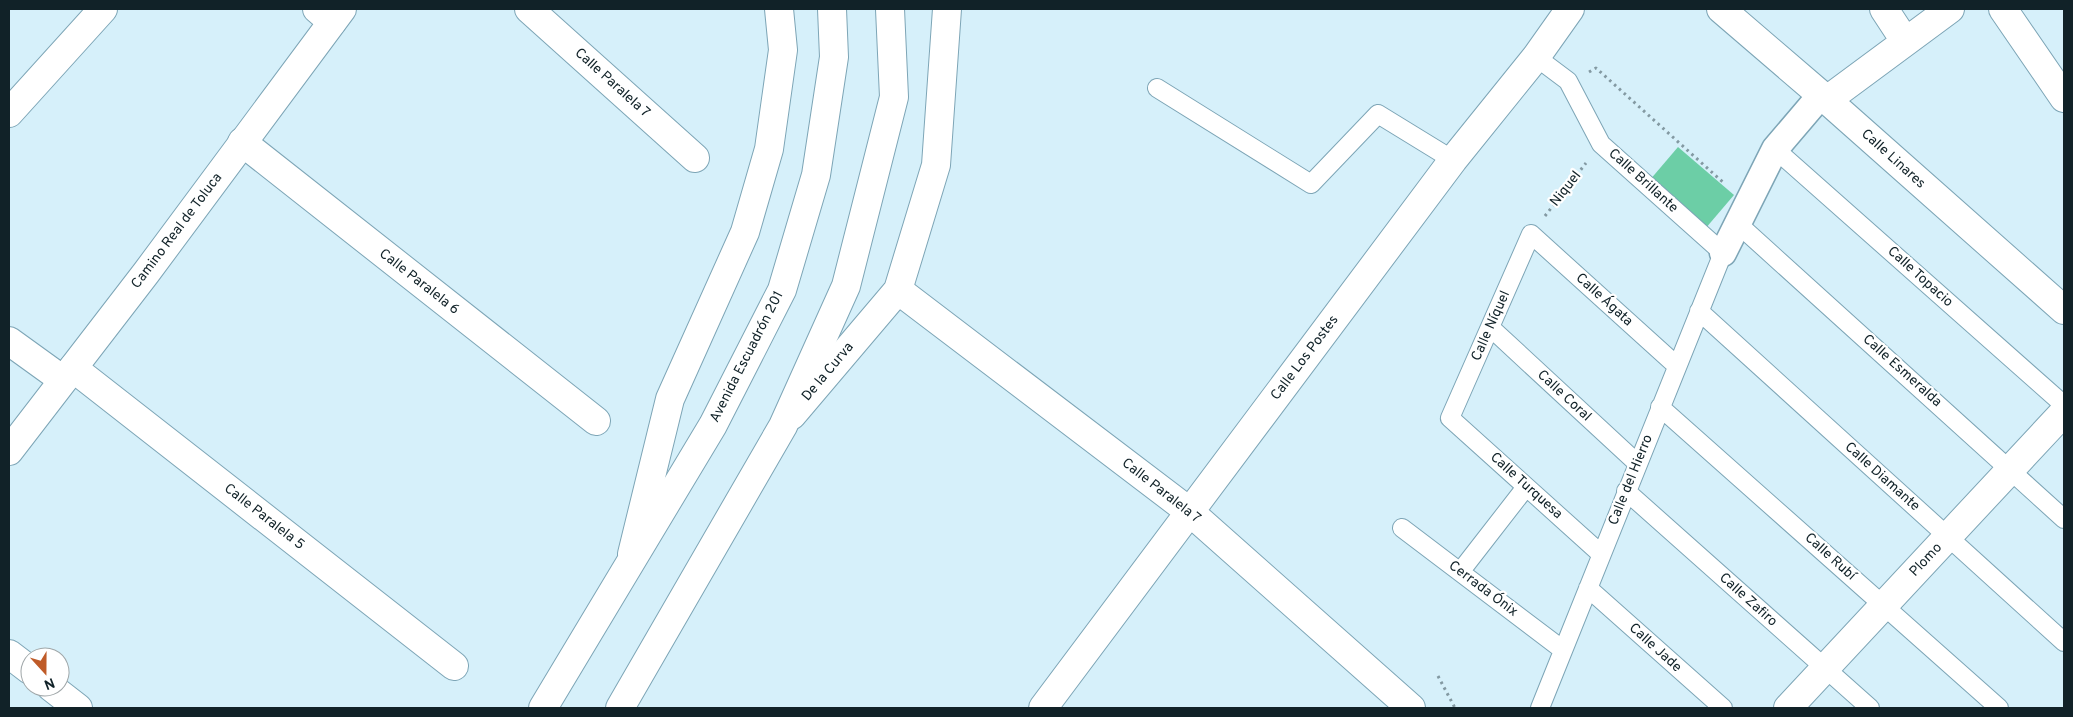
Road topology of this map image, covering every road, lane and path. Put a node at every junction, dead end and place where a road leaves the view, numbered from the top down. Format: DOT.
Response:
graph roads {
  1 [pos="103,9"];
  2 [pos="529,9"];
  3 [pos="780,9"];
  4 [pos="832,9"];
  5 [pos="890,9"];
  6 [pos="947,9"];
  7 [pos="1570,9"];
  8 [pos="1721,9"];
  9 [pos="1884,9"];
  10 [pos="1950,9"];
  11 [pos="2003,9"];
  12 [pos="331,13"];
  13 [pos="1905,41"];
  14 [pos="1536,57"];
  15 [pos="1568,81"];
  16 [pos="1157,88"];
  17 [pos="1824,97"];
  18 [pos="2064,98"];
  19 [pos="9,113"];
  20 [pos="242,142"];
  21 [pos="1601,144"];
  22 [pos="1775,149"];
  23 [pos="695,158"];
  24 [pos="1453,160"];
  25 [pos="1743,214"];
  26 [pos="1531,234"];
  27 [pos="1723,253"];
  28 [pos="898,290"];
  29 [pos="2064,310"];
  30 [pos="1699,311"];
  31 [pos="1490,328"];
  32 [pos="9,341"];
  33 [pos="1677,366"];
  34 [pos="68,374"];
  35 [pos="2064,405"];
  36 [pos="1660,407"];
  37 [pos="2064,412"];
  38 [pos="1450,418"];
  39 [pos="596,421"];
  40 [pos="783,426"];
  41 [pos="9,451"];
  42 [pos="1638,464"];
  43 [pos="2012,470"];
  44 [pos="1526,486"];
  45 [pos="1626,491"];
  46 [pos="1190,512"];
  47 [pos="2064,519"];
  48 [pos="1402,528"];
  49 [pos="1948,537"];
  50 [pos="1601,554"];
  51 [pos="628,569"];
  52 [pos="1460,572"];
  53 [pos="1588,588"];
  54 [pos="1884,605"];
  55 [pos="2064,642"];
  56 [pos="1563,650"];
  57 [pos="9,654"];
  58 [pos="20,662"];
  59 [pos="454,666"];
  60 [pos="1825,668"];
  61 [pos="1438,676"];
  62 [pos="64,697"];
  63 [pos="78,708"];
  64 [pos="544,708"];
  65 [pos="620,708"];
  66 [pos="1043,708"];
  67 [pos="1411,708"];
  68 [pos="1455,708"];
  69 [pos="1540,708"];
  70 [pos="1723,708"];
  71 [pos="1788,708"];
  72 [pos="1870,708"];
  73 [pos="1999,708"];
  1 -- 19 [label="street"];
  2 -- 23 [label="street, Calle Paralela 7"];
  3 -- 51 [label="street"];
  4 -- 51 [label="street, Avenida Escuadrón 201"];
  5 -- 40 [label="street"];
  6 -- 28 [label="street, De la Curva"];
  7 -- 14 [label="street, Calle Los Postes"];
  8 -- 17 [label="street, Calle Linares"];
  9 -- 13 [label="street"];
  10 -- 13 [label="street"];
  11 -- 18 [label="street"];
  12 -- 20 [label="street, Camino Real de Toluca"];
  13 -- 17 [label="street"];
  14 -- 15 [label="lane, Calle Brillante"];
  14 -- 24 [label="street, Calle Los Postes"];
  15 -- 21 [label="lane, Calle Brillante"];
  15 -- 25 [label="path"];
  16 -- 24 [label="lane"];
  17 -- 22 [label="street"];
  17 -- 29 [label="street, Calle Linares"];
  20 -- 34 [label="street, Camino Real de Toluca"];
  20 -- 39 [label="street, Calle Paralela 6"];
  21 -- 26 [label="path, Niquel"];
  21 -- 27 [label="lane, Calle Brillante"];
  22 -- 25 [label="street"];
  22 -- 35 [label="lane, Calle Topacio"];
  24 -- 46 [label="street, Calle Los Postes"];
  25 -- 27 [label="street"];
  25 -- 43 [label="lane, Calle Esmeralda"];
  26 -- 31 [label="lane, Calle Níquel"];
  26 -- 33 [label="lane, Calle Ágata"];
  27 -- 30 [label="lane, Calle del Hierro"];
  28 -- 40 [label="street, De la Curva"];
  28 -- 46 [label="street, Calle Paralela 7"];
  30 -- 33 [label="lane, Calle del Hierro"];
  30 -- 49 [label="lane, Calle Diamante"];
  31 -- 38 [label="lane, Calle Níquel"];
  31 -- 42 [label="lane, Calle Coral"];
  32 -- 34 [label="street, Calle Paralela 5"];
  33 -- 36 [label="lane, Calle del Hierro"];
  34 -- 41 [label="street, Camino Real de Toluca"];
  34 -- 59 [label="street, Calle Paralela 5"];
  36 -- 42 [label="lane, Calle del Hierro"];
  36 -- 54 [label="lane, Calle Rubí"];
  37 -- 43 [label="street, Plomo"];
  38 -- 44 [label="lane, Calle Turquesa"];
  40 -- 65 [label="street, De la Curva"];
  42 -- 45 [label="lane, Calle del Hierro"];
  43 -- 47 [label="lane, Calle Esmeralda"];
  43 -- 49 [label="street, Plomo"];
  44 -- 50 [label="lane, Calle Turquesa"];
  44 -- 52 [label="lane"];
  45 -- 50 [label="lane, Calle del Hierro"];
  45 -- 60 [label="lane, Calle Zafiro"];
  46 -- 66 [label="street, Calle Los Postes"];
  46 -- 67 [label="street, Calle Paralela 7"];
  48 -- 52 [label="lane, Cerrada Ónix"];
  49 -- 54 [label="street, Plomo"];
  49 -- 55 [label="lane, Calle Diamante"];
  50 -- 53 [label="lane, Calle del Hierro"];
  51 -- 64 [label="street"];
  52 -- 56 [label="lane, Cerrada Ónix"];
  53 -- 56 [label="lane, Calle del Hierro"];
  53 -- 70 [label="lane, Calle Jade"];
  54 -- 60 [label="street, Plomo"];
  54 -- 73 [label="lane, Calle Rubí"];
  56 -- 69 [label="lane, Calle del Hierro"];
  57 -- 58 [label="street"];
  60 -- 71 [label="street, Plomo"];
  60 -- 72 [label="lane, Calle Zafiro"];
  61 -- 68 [label="path"];
  62 -- 63 [label="street"];
}
